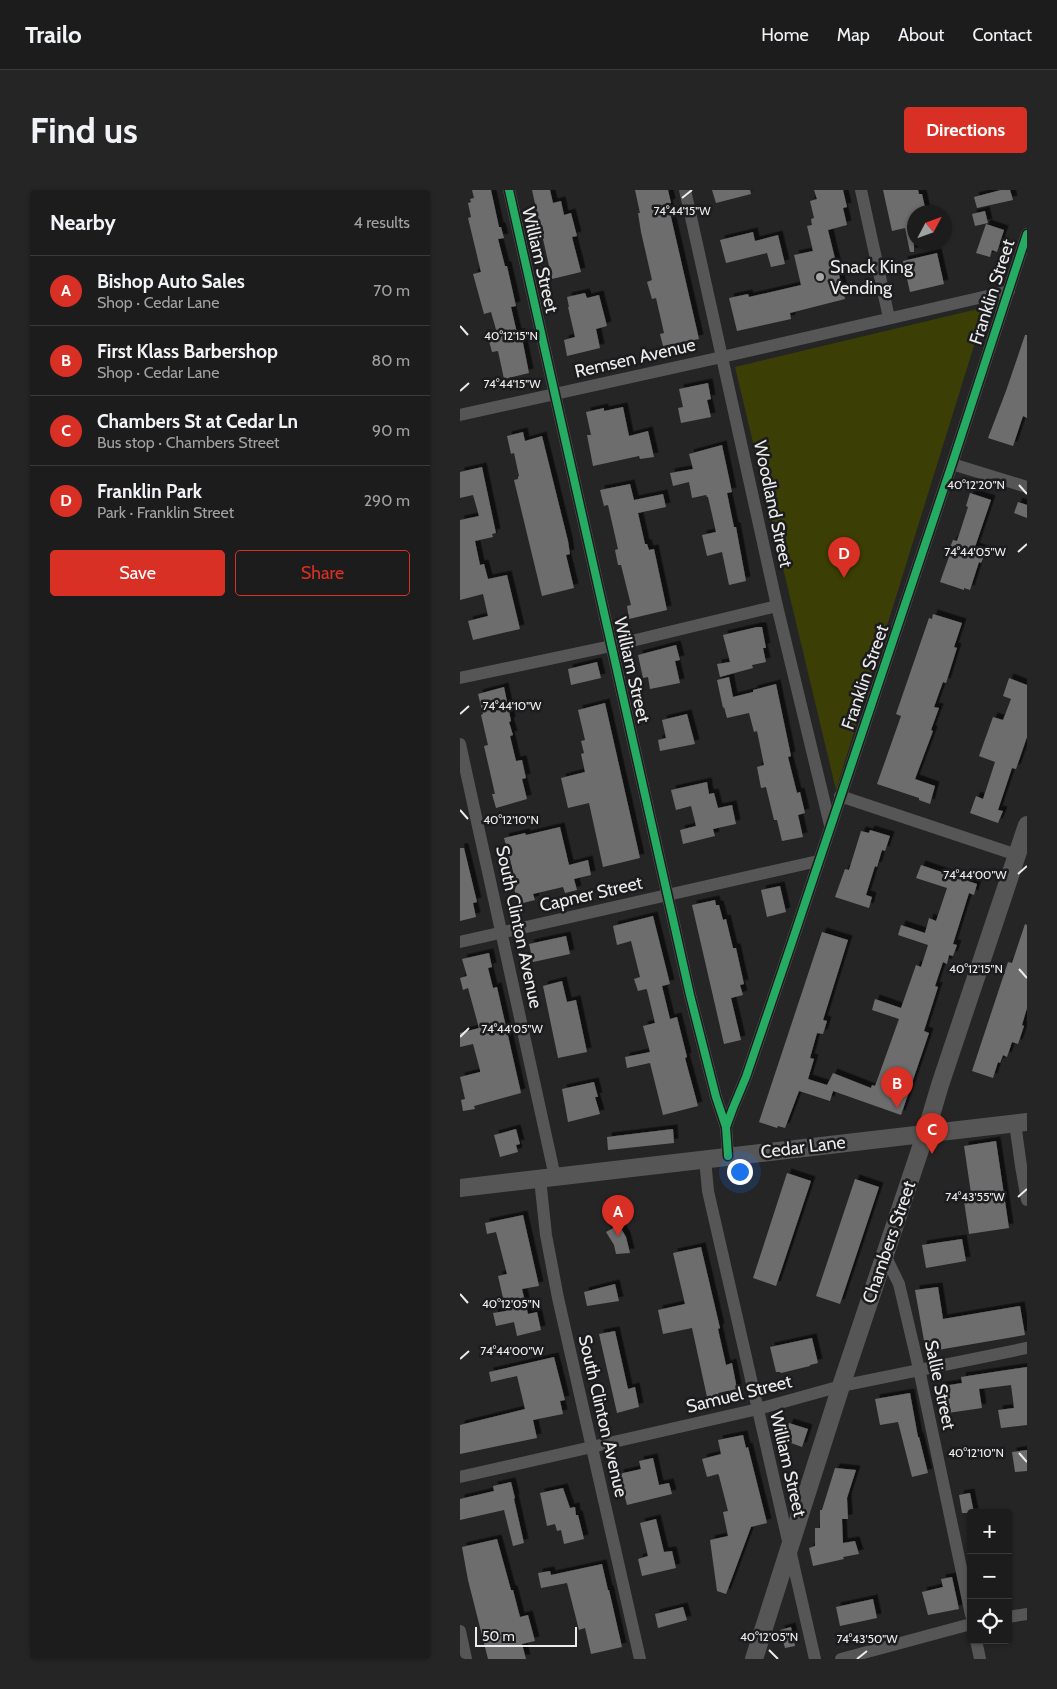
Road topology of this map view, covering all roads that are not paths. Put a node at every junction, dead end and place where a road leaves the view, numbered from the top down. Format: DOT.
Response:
graph roads {
  1 [pos="509,190"];
  2 [pos="685,190"];
  3 [pos="860,190"];
  4 [pos="1027,234"];
  5 [pos="1008,291"];
  6 [pos="889,318"];
  7 [pos="722,357"];
  8 [pos="556,394"];
  9 [pos="460,415"];
  10 [pos="952,464"];
  11 [pos="1027,487"];
  12 [pos="777,606"];
  13 [pos="611,646"];
  14 [pos="460,678"];
  15 [pos="460,744"];
  16 [pos="840,796"];
  17 [pos="830,825"];
  18 [pos="1027,825"];
  19 [pos="1017,855"];
  20 [pos="818,861"];
  21 [pos="668,894"];
  22 [pos="502,932"];
  23 [pos="460,942"];
  24 [pos="1021,1122"];
  25 [pos="726,1127"];
  26 [pos="926,1132"];
  27 [pos="728,1156"];
  28 [pos="704,1159"];
  29 [pos="548,1178"];
  30 [pos="460,1188"];
  31 [pos="1027,1200"];
  32 [pos="884,1253"];
  33 [pos="1027,1348"];
  34 [pos="919,1369"];
  35 [pos="840,1386"];
  36 [pos="758,1409"];
  37 [pos="592,1447"];
  38 [pos="460,1477"];
  39 [pos="790,1548"];
  40 [pos="968,1599"];
  41 [pos="1027,1614"];
  42 [pos="1012,1616"];
  43 [pos="967,1625"];
  44 [pos="460,1632"];
  45 [pos="977,1644"];
  46 [pos="466,1659"];
  47 [pos="640,1659"];
  48 [pos="754,1659"];
  49 [pos="815,1659"];
  50 [pos="841,1659"];
  51 [pos="980,1659"];
  1 -- 8 [label="street, William Street"];
  2 -- 7 [label="street, Woodland Street"];
  3 -- 6 [label="street"];
  4 -- 5 [label="street, Franklin Street"];
  5 -- 6 [label="street"];
  5 -- 10 [label="street, Franklin Street"];
  6 -- 7 [label="street, Remsen Avenue"];
  7 -- 8 [label="street, Remsen Avenue"];
  7 -- 12 [label="street, Woodland Street"];
  8 -- 9 [label="street, Remsen Avenue"];
  8 -- 13 [label="street, William Street"];
  10 -- 11 [label="street"];
  10 -- 16 [label="street, Franklin Street"];
  12 -- 13 [label="street"];
  12 -- 17 [label="street, Woodland Street"];
  13 -- 14 [label="street"];
  13 -- 21 [label="street, William Street"];
  15 -- 22 [label="street, South Clinton Avenue"];
  16 -- 17 [label="street, Franklin Street"];
  16 -- 19 [label="street"];
  17 -- 20 [label="street, Franklin Street"];
  18 -- 19 [label="street, Chambers Street"];
  19 -- 26 [label="street, Chambers Street"];
  20 -- 21 [label="street, Capner Street"];
  20 -- 25 [label="street, Franklin Street"];
  21 -- 22 [label="street, Capner Street"];
  21 -- 25 [label="street, William Street"];
  22 -- 23 [label="street, Capner Street"];
  22 -- 29 [label="street, South Clinton Avenue"];
  24 -- 26 [label="street, Cedar Lane"];
  24 -- 31 [label="street"];
  25 -- 27 [label="street, William Street"];
  26 -- 27 [label="street, Cedar Lane"];
  26 -- 32 [label="street, Chambers Street"];
  27 -- 28 [label="street, Cedar Lane"];
  28 -- 29 [label="street, Cedar Lane"];
  28 -- 36 [label="street, William Street"];
  29 -- 30 [label="street, Cedar Lane"];
  29 -- 37 [label="street, South Clinton Avenue"];
  32 -- 34 [label="street, Sallie Street"];
  32 -- 35 [label="street, Chambers Street"];
  33 -- 34 [label="street, Samuel Street"];
  34 -- 35 [label="street, Samuel Street"];
  34 -- 40 [label="street, Sallie Street"];
  35 -- 36 [label="street, Samuel Street"];
  35 -- 39 [label="street, Chambers Street"];
  36 -- 37 [label="street, Samuel Street"];
  36 -- 39 [label="street, William Street"];
  37 -- 38 [label="street, Samuel Street"];
  37 -- 47 [label="street, South Clinton Avenue"];
  39 -- 48 [label="street, Chambers Street"];
  39 -- 49 [label="street, William Street"];
  41 -- 42 [label="street"];
  43 -- 50 [label="street"];
  44 -- 46 [label="street"];
  45 -- 51 [label="street"];
}
